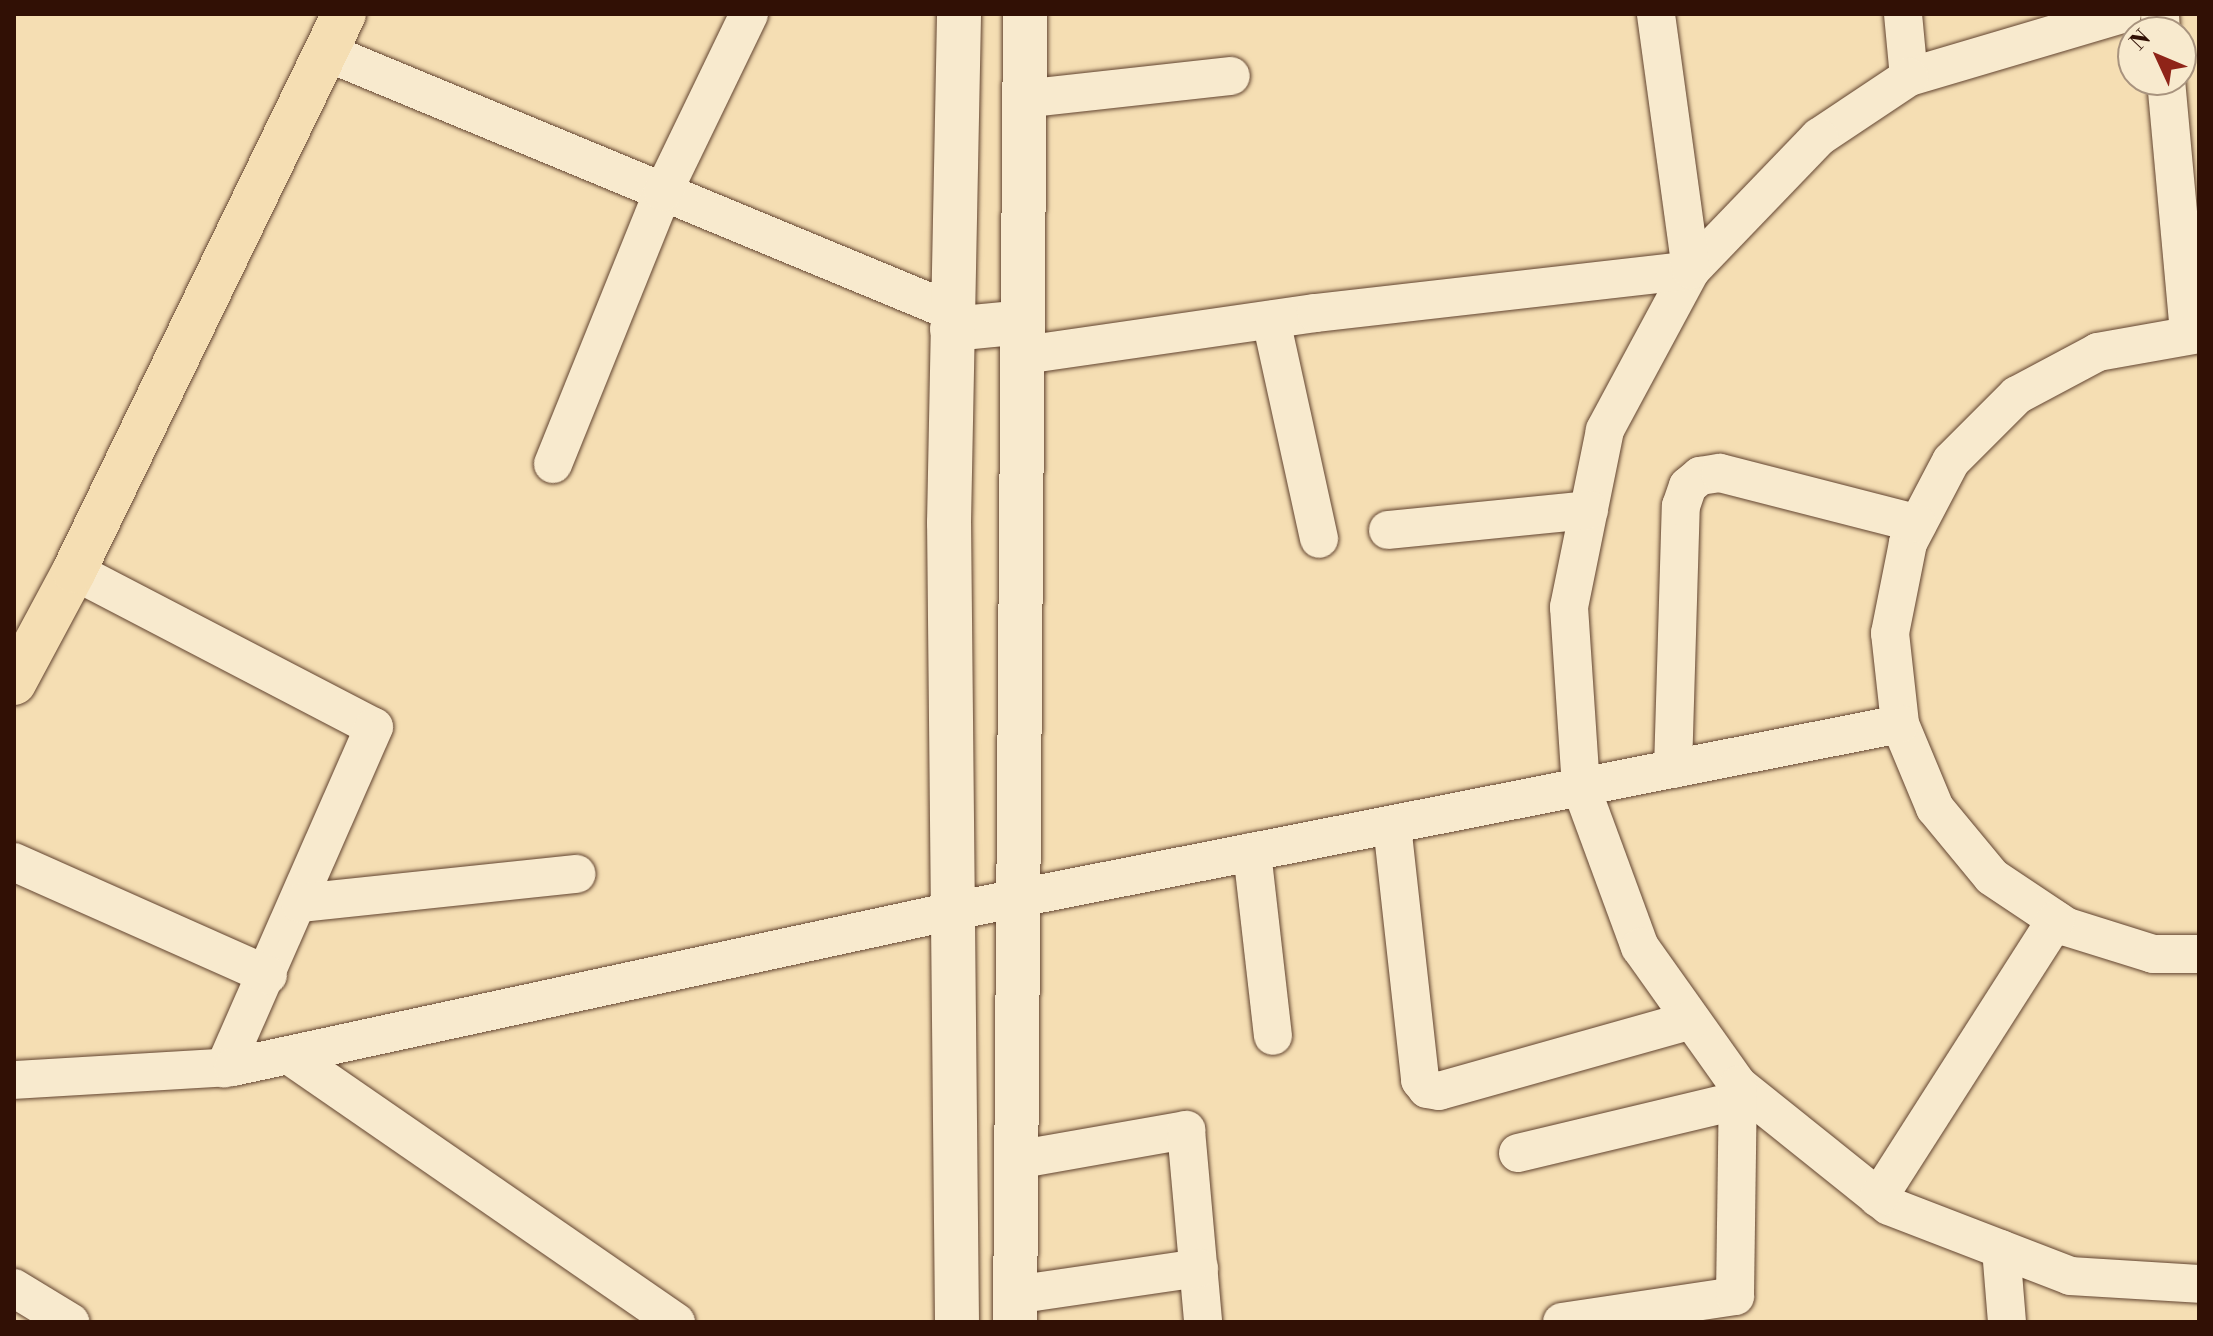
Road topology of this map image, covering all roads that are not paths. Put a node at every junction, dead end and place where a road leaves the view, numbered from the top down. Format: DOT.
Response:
graph roads {
  1 [pos="749,14"];
  2 [pos="959,14"];
  3 [pos="1025,14"];
  4 [pos="1656,14"];
  5 [pos="1903,14"];
  6 [pos="2122,14"];
  7 [pos="335,33"];
  8 [pos="1231,76"];
  9 [pos="1909,77"];
  10 [pos="2168,96"];
  11 [pos="1022,99"];
  12 [pos="663,192"];
  13 [pos="1691,270"];
  14 [pos="1271,320"];
  15 [pos="952,321"];
  16 [pos="2194,334"];
  17 [pos="1024,338"];
  18 [pos="553,464"];
  19 [pos="1589,510"];
  20 [pos="1918,524"];
  21 [pos="1388,530"];
  22 [pos="1319,539"];
  23 [pos="74,571"];
  24 [pos="14,683"];
  25 [pos="1900,724"];
  26 [pos="1673,769"];
  27 [pos="1581,787"];
  28 [pos="1392,825"];
  29 [pos="1252,852"];
  30 [pos="14,862"];
  31 [pos="576,874"];
  32 [pos="1018,898"];
  33 [pos="300,903"];
  34 [pos="953,911"];
  35 [pos="2056,920"];
  36 [pos="2199,954"];
  37 [pos="268,975"];
  38 [pos="1691,1020"];
  39 [pos="1273,1036"];
  40 [pos="290,1056"];
  41 [pos="224,1069"];
  42 [pos="14,1080"];
  43 [pos="1737,1093"];
  44 [pos="1518,1153"];
  45 [pos="1016,1160"];
  46 [pos="1878,1198"];
  47 [pos="2001,1249"];
  48 [pos="1199,1268"];
  49 [pos="2199,1284"];
  50 [pos="14,1288"];
  51 [pos="1014,1309"];
  52 [pos="1736,1309"];
  53 [pos="70,1322"];
  54 [pos="676,1322"];
  55 [pos="957,1322"];
  56 [pos="1203,1322"];
  57 [pos="1562,1322"];
  58 [pos="2007,1322"];
  1 -- 12 [label="street"];
  2 -- 15 [label="street"];
  3 -- 11 [label="street"];
  4 -- 13 [label="street"];
  5 -- 9 [label="street"];
  6 -- 9 [label="street"];
  7 -- 12 [label="street"];
  7 -- 23 [label="main road"];
  8 -- 11 [label="street"];
  9 -- 13 [label="street"];
  10 -- 16 [label="street"];
  11 -- 17 [label="street"];
  12 -- 15 [label="street"];
  12 -- 18 [label="street"];
  13 -- 14 [label="street"];
  13 -- 19 [label="street"];
  14 -- 17 [label="street"];
  14 -- 22 [label="street"];
  15 -- 17 [label="street"];
  15 -- 34 [label="street"];
  16 -- 20 [label="street"];
  17 -- 32 [label="street"];
  19 -- 21 [label="street"];
  19 -- 27 [label="street"];
  20 -- 25 [label="street"];
  20 -- 26 [label="street"];
  23 -- 24 [label="main road"];
  23 -- 33 [label="street"];
  25 -- 26 [label="street"];
  25 -- 35 [label="street"];
  26 -- 27 [label="street"];
  27 -- 28 [label="street"];
  27 -- 38 [label="street"];
  28 -- 29 [label="street"];
  28 -- 38 [label="street"];
  29 -- 32 [label="street"];
  29 -- 39 [label="street"];
  30 -- 37 [label="street"];
  31 -- 33 [label="street"];
  32 -- 34 [label="street"];
  32 -- 45 [label="street"];
  33 -- 37 [label="street"];
  34 -- 40 [label="street"];
  34 -- 55 [label="street"];
  35 -- 36 [label="street"];
  35 -- 46 [label="street"];
  37 -- 41 [label="street"];
  38 -- 43 [label="street"];
  40 -- 41 [label="street"];
  40 -- 54 [label="street"];
  41 -- 42 [label="street"];
  43 -- 44 [label="street"];
  43 -- 46 [label="street"];
  43 -- 52 [label="street"];
  45 -- 48 [label="street"];
  45 -- 51 [label="street"];
  46 -- 47 [label="street"];
  47 -- 49 [label="street"];
  47 -- 58 [label="street"];
  48 -- 51 [label="street"];
  48 -- 56 [label="street"];
  50 -- 53 [label="street"];
  52 -- 57 [label="street"];
}
